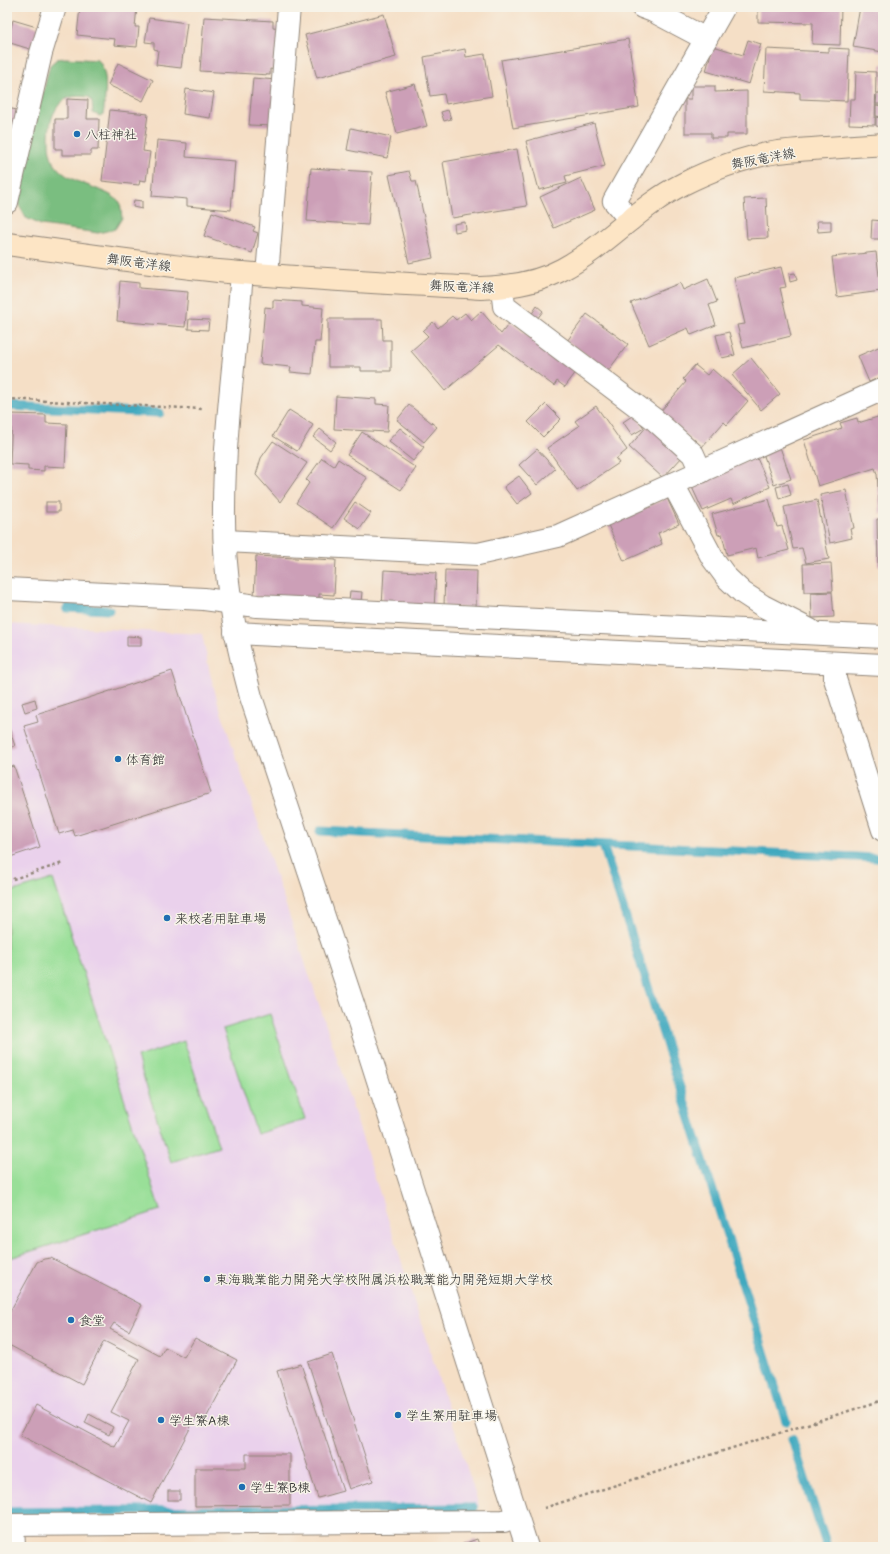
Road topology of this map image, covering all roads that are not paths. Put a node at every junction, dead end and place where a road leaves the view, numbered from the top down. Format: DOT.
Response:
graph roads {
  1 [pos="55,7"];
  2 [pos="289,7"];
  3 [pos="642,7"];
  4 [pos="724,7"];
  5 [pos="706,39"];
  6 [pos="883,144"];
  7 [pos="7,202"];
  8 [pos="630,220"];
  9 [pos="7,244"];
  10 [pos="242,273"];
  11 [pos="266,275"];
  12 [pos="502,287"];
  13 [pos="883,390"];
  14 [pos="701,472"];
  15 [pos="674,484"];
  16 [pos="225,541"];
  17 [pos="7,589"];
  18 [pos="230,603"];
  19 [pos="235,633"];
  20 [pos="816,634"];
  21 [pos="883,637"];
  22 [pos="825,662"];
  23 [pos="883,665"];
  24 [pos="883,830"];
  25 [pos="517,1516"];
  26 [pos="10,1525"];
  27 [pos="14,1547"];
  28 [pos="527,1547"];
  1 -- 7 [label="street"];
  2 -- 11 [label="street"];
  3 -- 5 [label="street"];
  4 -- 5 [label="street"];
  5 -- 8 [label="street"];
  6 -- 8 [label="main road, 舞阪竜洋線"];
  8 -- 12 [label="main road, 舞阪竜洋線"];
  9 -- 10 [label="main road, 舞阪竜洋線"];
  10 -- 11 [label="main road, 舞阪竜洋線"];
  10 -- 16 [label="street"];
  11 -- 12 [label="main road, 舞阪竜洋線"];
  12 -- 14 [label="street"];
  13 -- 14 [label="street"];
  14 -- 15 [label="street"];
  15 -- 16 [label="street"];
  15 -- 20 [label="street"];
  16 -- 18 [label="street"];
  17 -- 18 [label="street"];
  18 -- 19 [label="street"];
  18 -- 20 [label="street"];
  19 -- 22 [label="street"];
  19 -- 25 [label="street"];
  20 -- 21 [label="street"];
  20 -- 22 [label="street"];
  22 -- 23 [label="street"];
  22 -- 24 [label="street"];
  25 -- 26 [label="street"];
  25 -- 28 [label="street"];
  26 -- 27 [label="street"];
}
